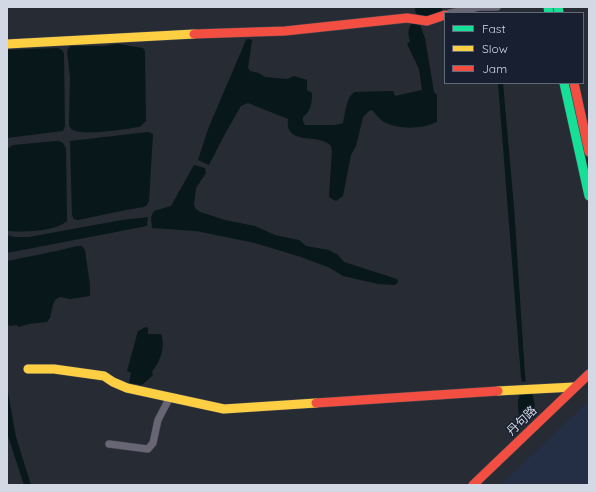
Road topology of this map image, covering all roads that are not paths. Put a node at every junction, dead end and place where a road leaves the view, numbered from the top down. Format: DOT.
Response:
graph roads {
  1 [pos="497,7"];
  2 [pos="455,12"];
  3 [pos="444,15"];
  4 [pos="7,44"];
  5 [pos="564,84"];
  6 [pos="574,84"];
  7 [pos="589,152"];
  8 [pos="589,196"];
  9 [pos="28,369"];
  10 [pos="589,374"];
  11 [pos="574,388"];
  12 [pos="170,397"];
  13 [pos="109,444"];
  14 [pos="472,485"];
  1 -- 2 [label="street"];
  3 -- 4 [label="main road"];
  5 -- 8 [label="main road"];
  6 -- 7 [label="main road"];
  9 -- 12 [label="main road"];
  10 -- 11 [label="main road, 丹句路"];
  11 -- 12 [label="main road"];
  11 -- 14 [label="main road, 丹句路"];
  12 -- 13 [label="street"];
}
